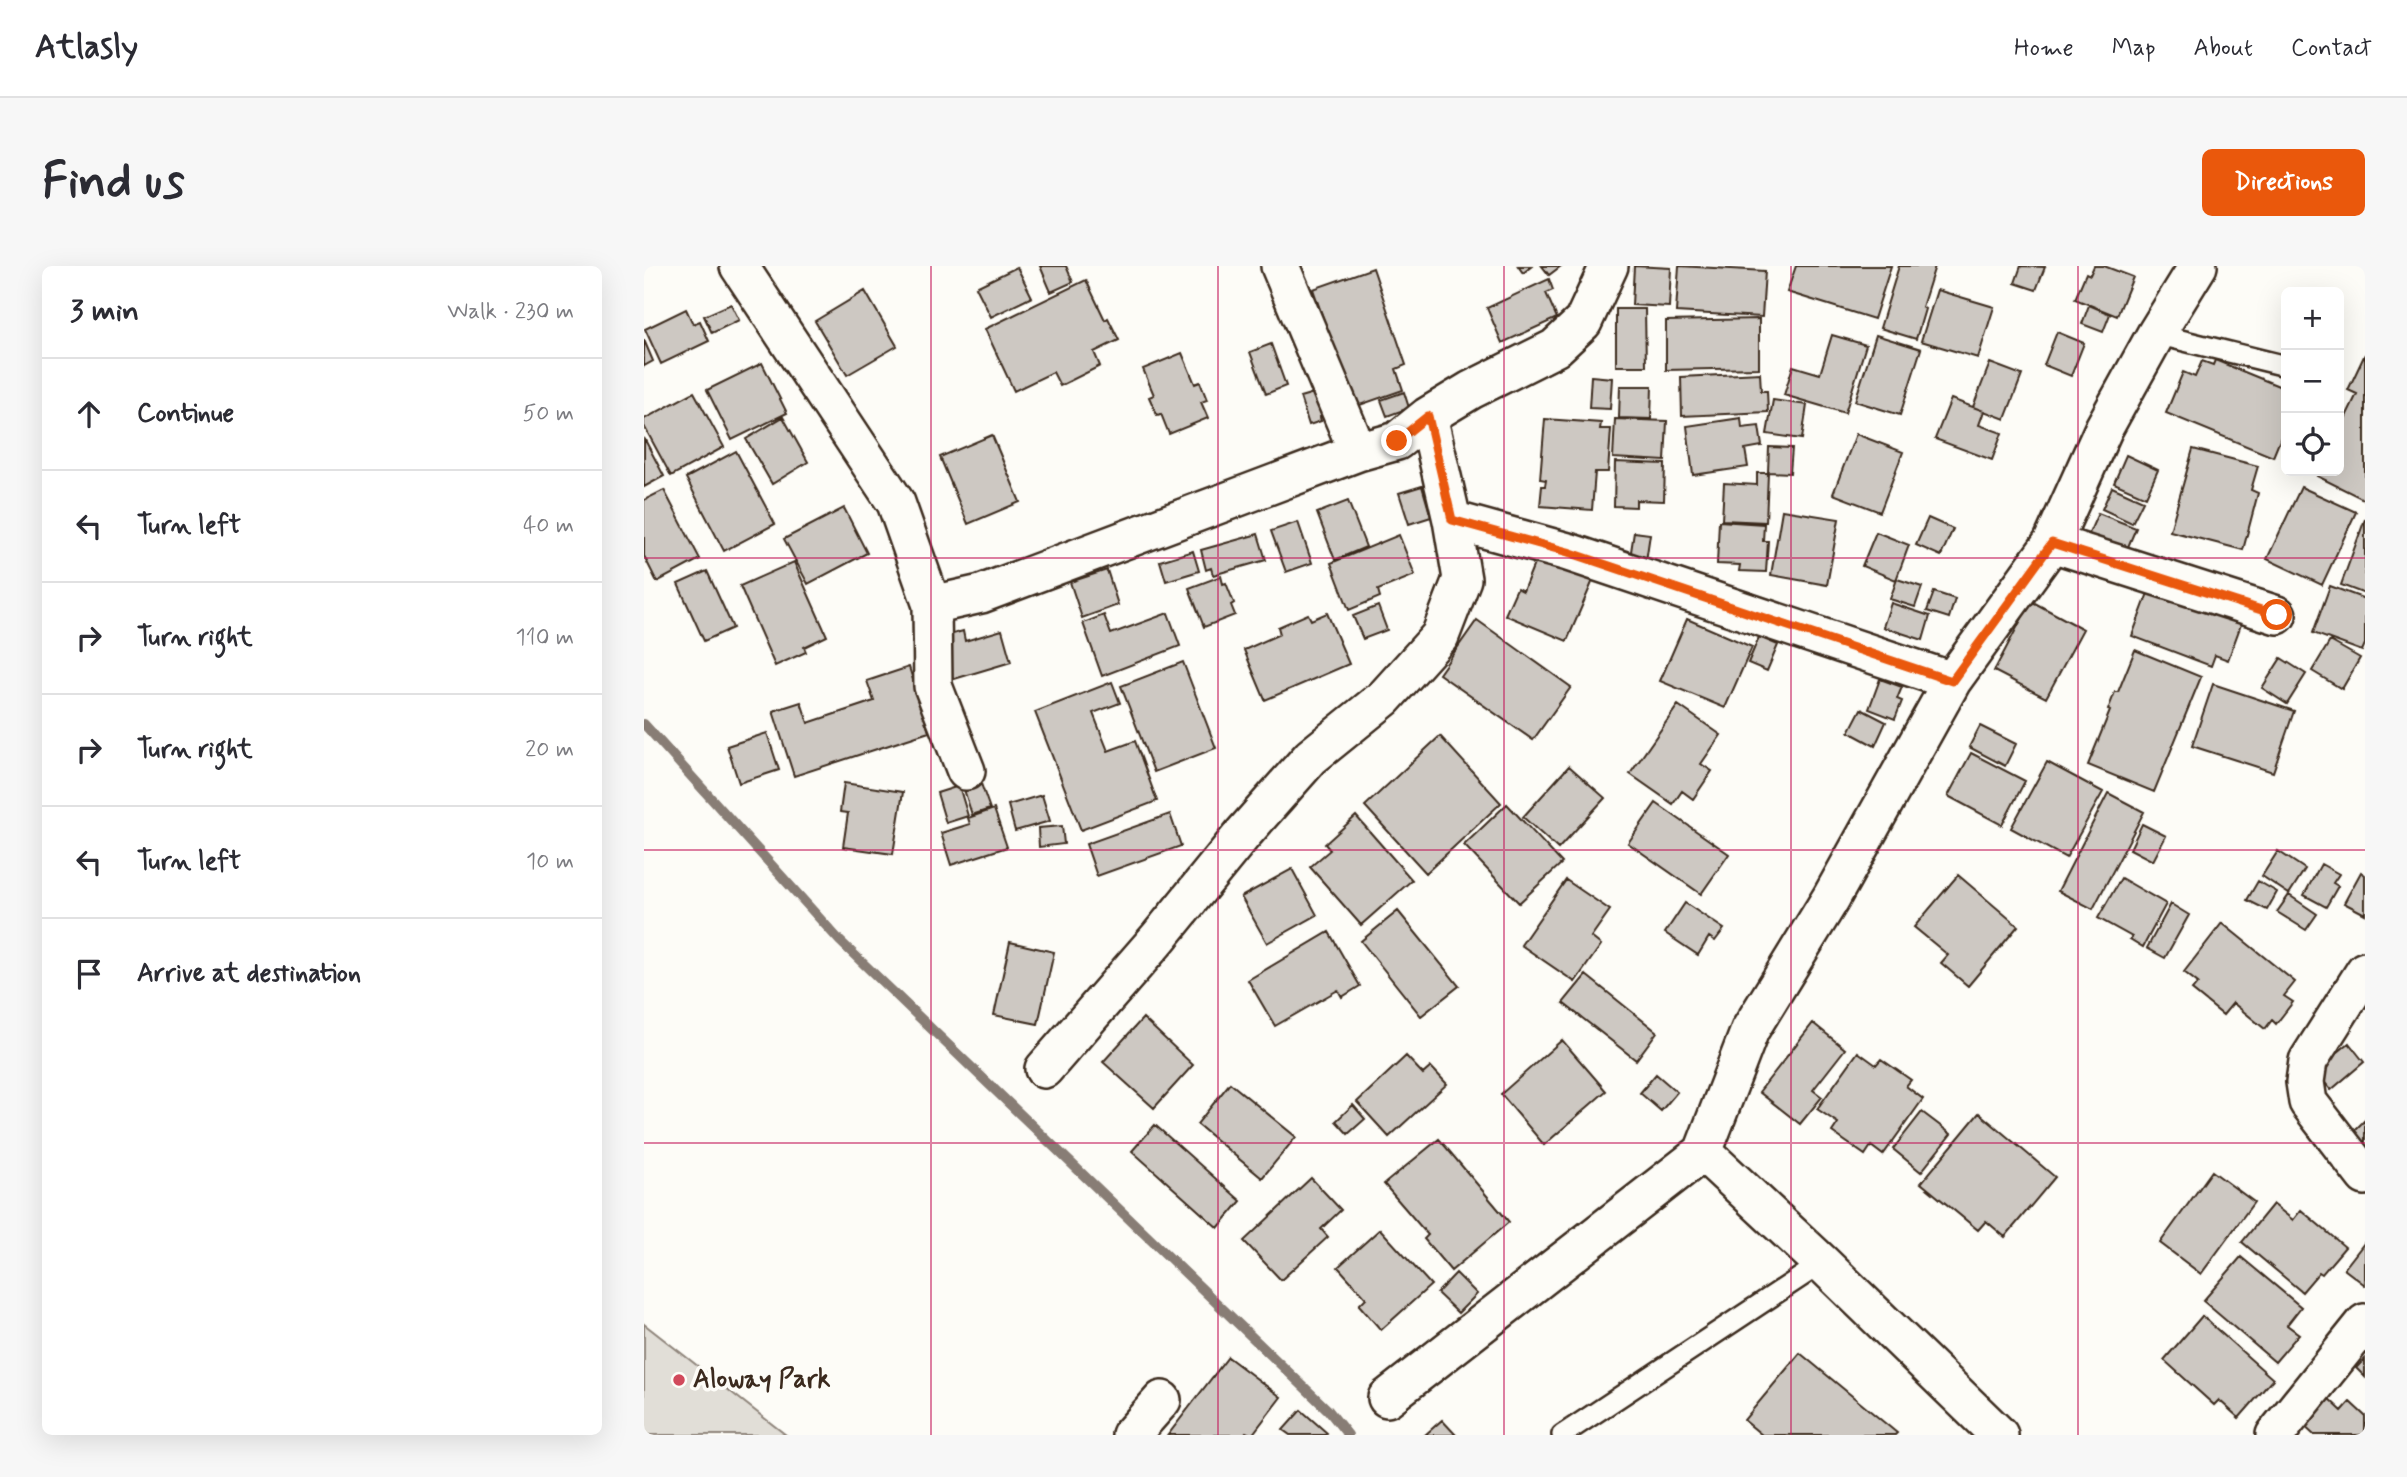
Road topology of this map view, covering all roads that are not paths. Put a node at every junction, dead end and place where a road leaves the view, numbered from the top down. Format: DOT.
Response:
graph roads {
  1 [pos="739,266"];
  2 [pos="1280,266"];
  3 [pos="1609,266"];
  4 [pos="2198,266"];
  5 [pos="2156,334"];
  6 [pos="2281,365"];
  7 [pos="1428,416"];
  8 [pos="1358,452"];
  9 [pos="1452,520"];
  10 [pos="2052,543"];
  11 [pos="932,605"];
  12 [pos="2277,615"];
  13 [pos="1952,681"];
  14 [pos="966,771"];
  15 [pos="2365,971"];
  16 [pos="1044,1069"];
  17 [pos="1703,1152"];
  18 [pos="2365,1176"];
  19 [pos="1822,1263"];
  20 [pos="2365,1323"];
  21 [pos="1387,1398"];
  22 [pos="1162,1400"];
  23 [pos="1131,1435"];
  24 [pos="1562,1435"];
  25 [pos="1999,1435"];
  26 [pos="2275,1435"];
  1 -- 11 [label="street"];
  2 -- 8 [label="street"];
  3 -- 7 [label="street"];
  4 -- 5 [label="street"];
  5 -- 6 [label="lane"];
  5 -- 10 [label="street"];
  7 -- 8 [label="street"];
  7 -- 9 [label="street"];
  8 -- 11 [label="street"];
  9 -- 13 [label="street"];
  9 -- 16 [label="street"];
  10 -- 12 [label="street"];
  10 -- 13 [label="street"];
  11 -- 14 [label="street"];
  13 -- 17 [label="street"];
  15 -- 18 [label="street"];
  17 -- 19 [label="street"];
  17 -- 21 [label="street"];
  19 -- 24 [label="lane"];
  19 -- 25 [label="street"];
  20 -- 26 [label="street"];
  22 -- 23 [label="street"];
}
